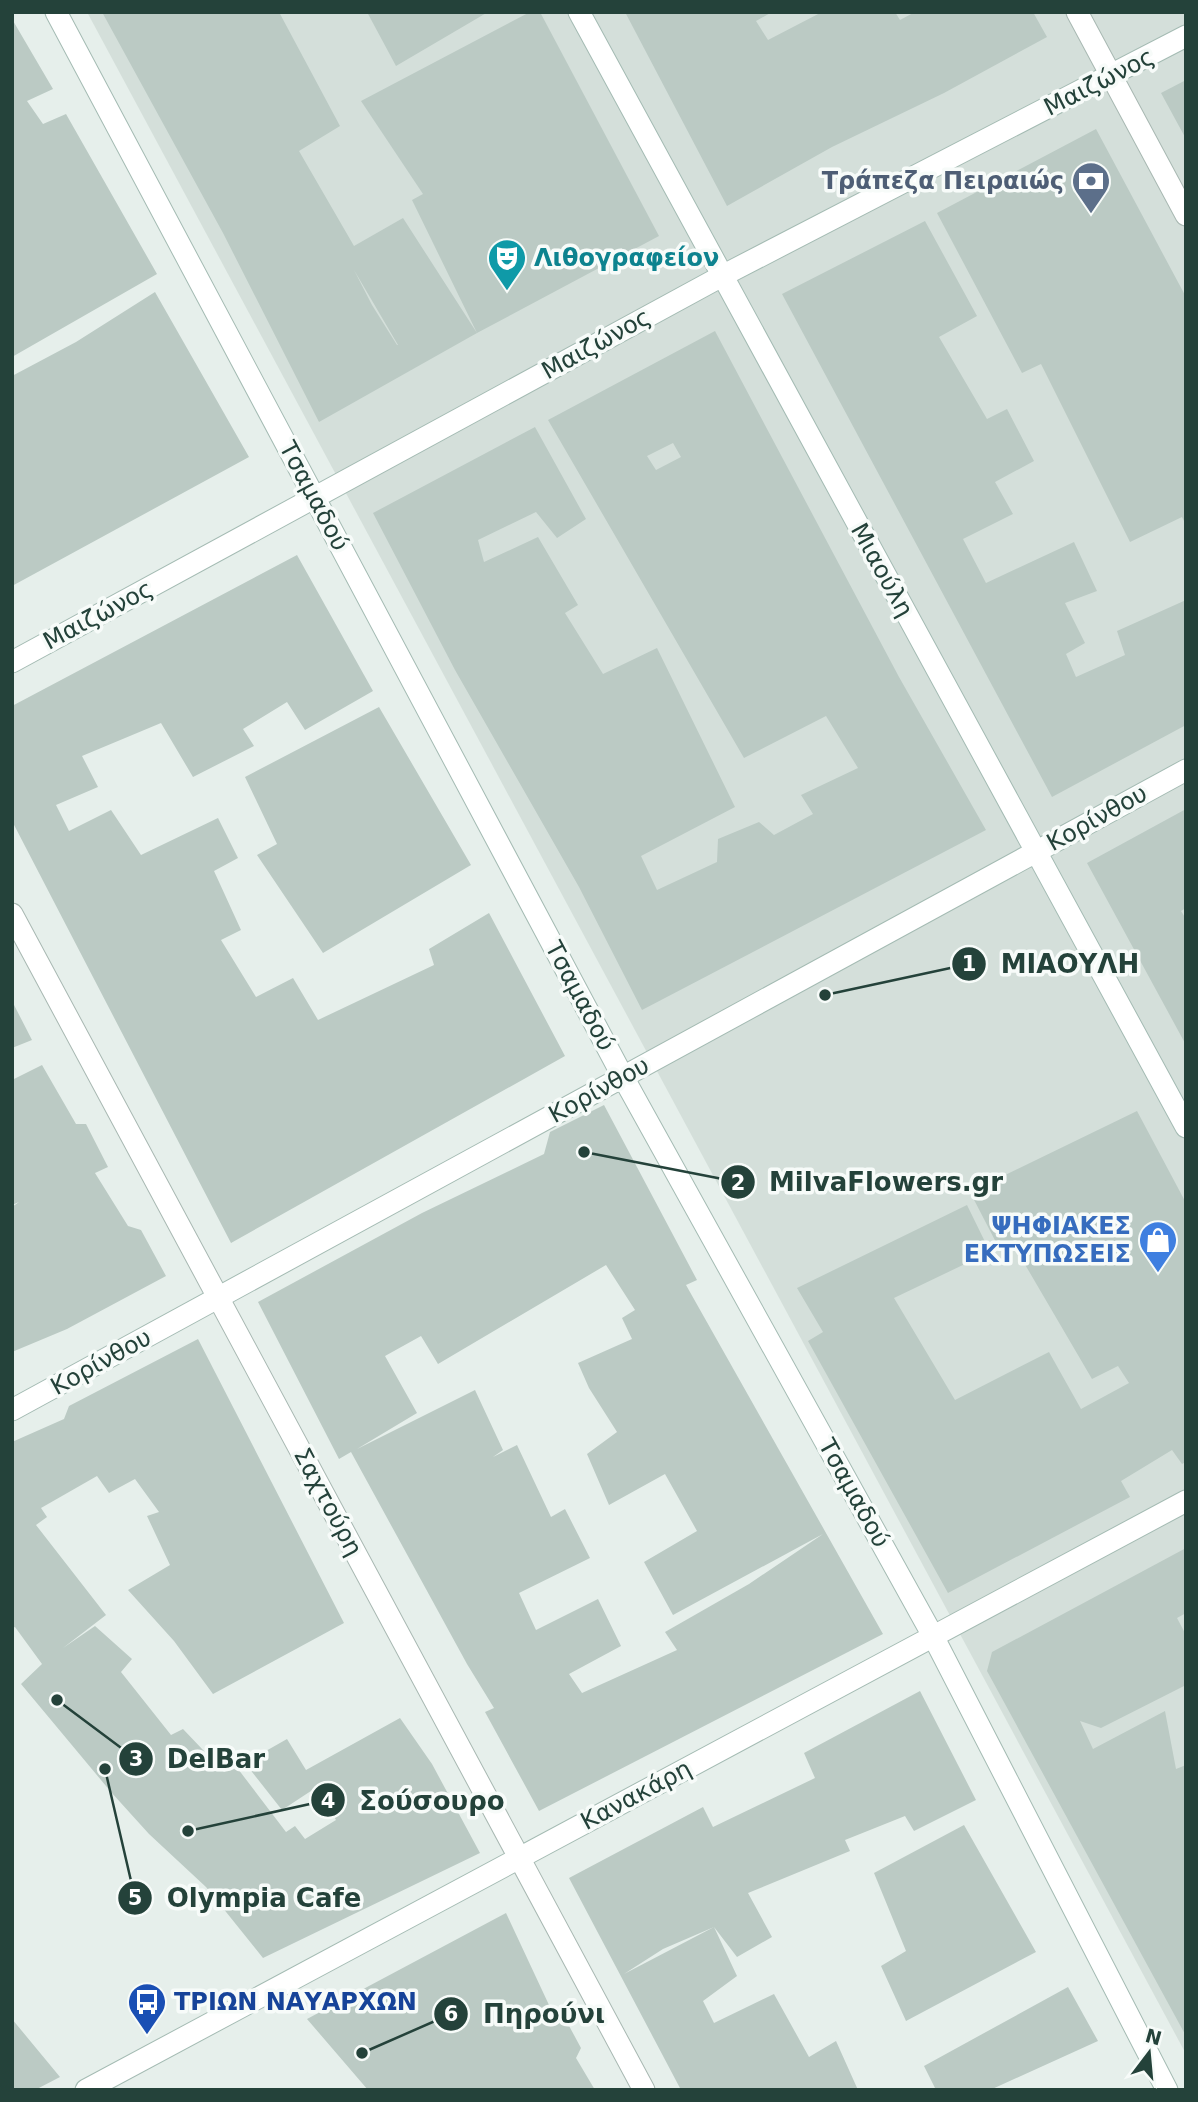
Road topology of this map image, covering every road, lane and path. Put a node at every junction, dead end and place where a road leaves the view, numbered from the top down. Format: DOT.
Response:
graph roads {
  1 [pos="56,12"];
  2 [pos="579,12"];
  3 [pos="1077,12"];
  4 [pos="1186,36"];
  5 [pos="1111,76"];
  6 [pos="1186,215"];
  7 [pos="722,276"];
  8 [pos="315,497"];
  9 [pos="12,662"];
  10 [pos="1186,770"];
  11 [pos="1035,852"];
  12 [pos="12,914"];
  13 [pos="623,1077"];
  14 [pos="1186,1128"];
  15 [pos="219,1297"];
  16 [pos="12,1410"];
  17 [pos="1186,1501"];
  18 [pos="933,1636"];
  19 [pos="519,1858"];
  20 [pos="86,2090"];
  21 [pos="644,2090"];
  22 [pos="1167,2090"];
  1 -- 8 [label="street, Τσαμαδού"];
  2 -- 7 [label="street, Μιαούλη"];
  3 -- 5 [label="street"];
  4 -- 5 [label="street, Μαιζώνος"];
  5 -- 6 [label="street"];
  5 -- 7 [label="street, Μαιζώνος"];
  7 -- 8 [label="street, Μαιζώνος"];
  7 -- 11 [label="street, Μιαούλη"];
  8 -- 9 [label="street, Μαιζώνος"];
  8 -- 13 [label="street, Τσαμαδού"];
  10 -- 11 [label="street, Κορίνθου"];
  11 -- 13 [label="street, Κορίνθου"];
  11 -- 14 [label="street, Μιαούλη"];
  12 -- 15 [label="street, Σαχτούρη"];
  13 -- 15 [label="street, Κορίνθου"];
  13 -- 18 [label="street, Τσαμαδού"];
  15 -- 16 [label="street, Κορίνθου"];
  15 -- 19 [label="street, Σαχτούρη"];
  17 -- 18 [label="street, Κανακάρη"];
  18 -- 19 [label="street, Κανακάρη"];
  18 -- 22 [label="street, Τσαμαδού"];
  19 -- 20 [label="street, Κανακάρη"];
  19 -- 21 [label="street, Σαχτούρη"];
}
